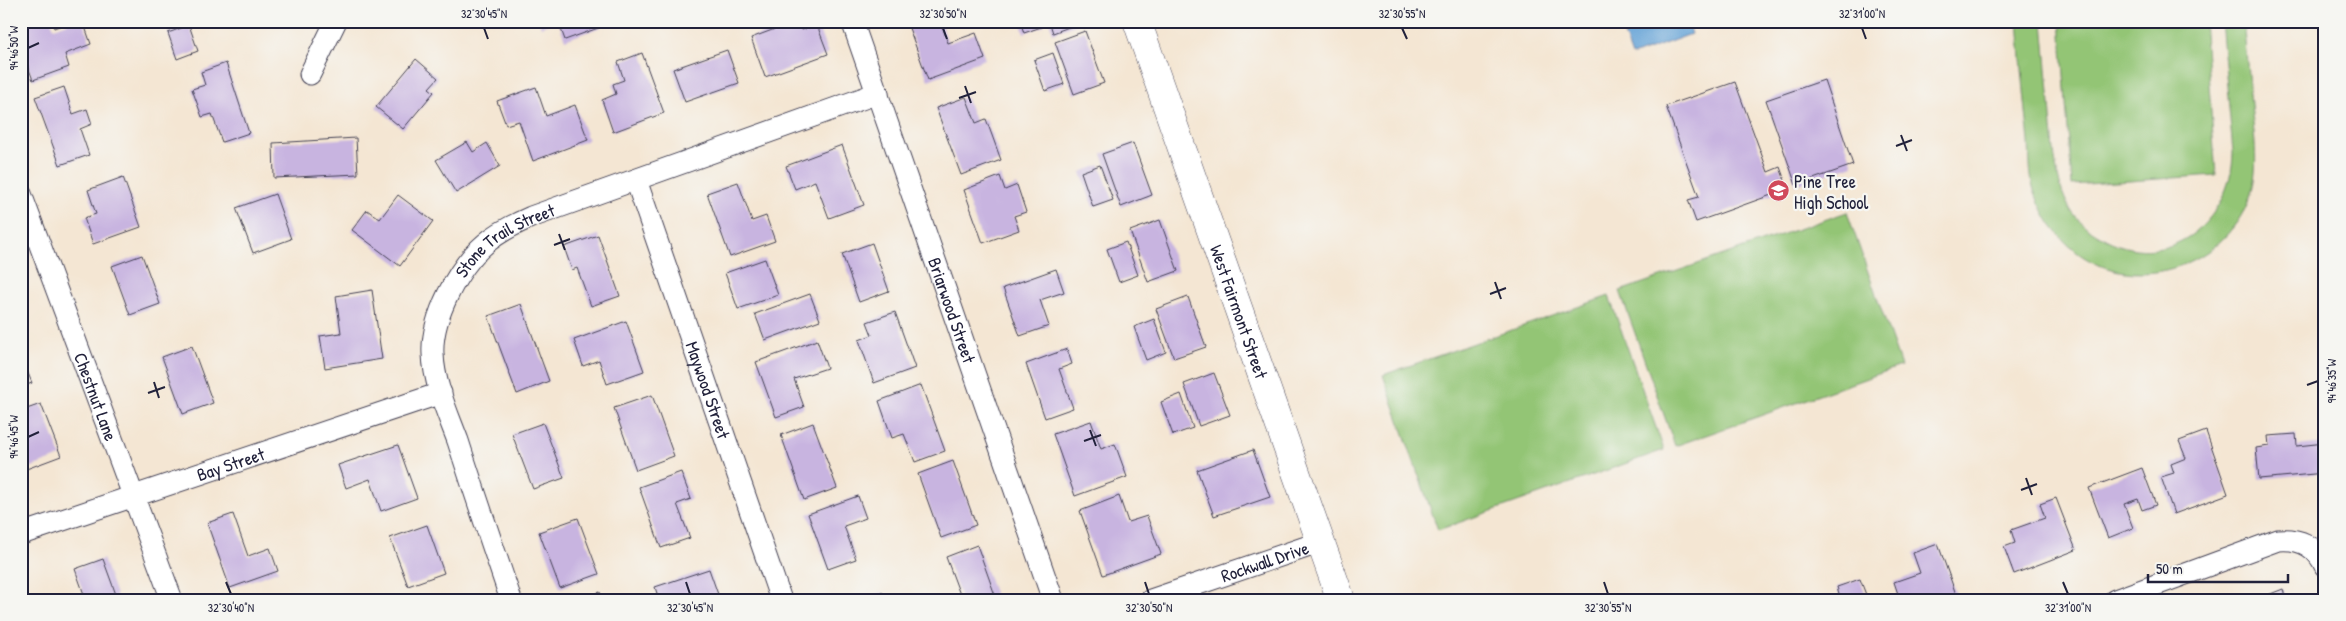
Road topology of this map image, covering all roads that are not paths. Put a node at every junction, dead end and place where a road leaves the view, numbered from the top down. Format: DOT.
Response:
graph roads {
  1 [pos="336,21"];
  2 [pos="852,21"];
  3 [pos="1137,21"];
  4 [pos="310,74"];
  5 [pos="878,93"];
  6 [pos="636,180"];
  7 [pos="21,194"];
  8 [pos="441,392"];
  9 [pos="134,496"];
  10 [pos="21,534"];
  11 [pos="1321,542"];
  12 [pos="2325,566"];
  13 [pos="172,600"];
  14 [pos="511,600"];
  15 [pos="782,600"];
  16 [pos="1054,600"];
  17 [pos="1151,600"];
  18 [pos="1341,600"];
  19 [pos="2115,600"];
  1 -- 4 [label="street"];
  2 -- 5 [label="street, Briarwood Street"];
  3 -- 11 [label="street, West Fairmont Street"];
  5 -- 6 [label="street, Stone Trail Street"];
  5 -- 16 [label="street, Briarwood Street"];
  6 -- 8 [label="street, Stone Trail Street"];
  6 -- 15 [label="street, Maywood Street"];
  7 -- 9 [label="street, Chestnut Lane"];
  8 -- 9 [label="street, Bay Street"];
  8 -- 14 [label="street, Stone Trail Street"];
  9 -- 10 [label="street, Bay Street"];
  9 -- 13 [label="street, Chestnut Lane"];
  11 -- 17 [label="street, Rockwall Drive"];
  11 -- 18 [label="street, West Fairmont Street"];
  12 -- 19 [label="street"];
}
